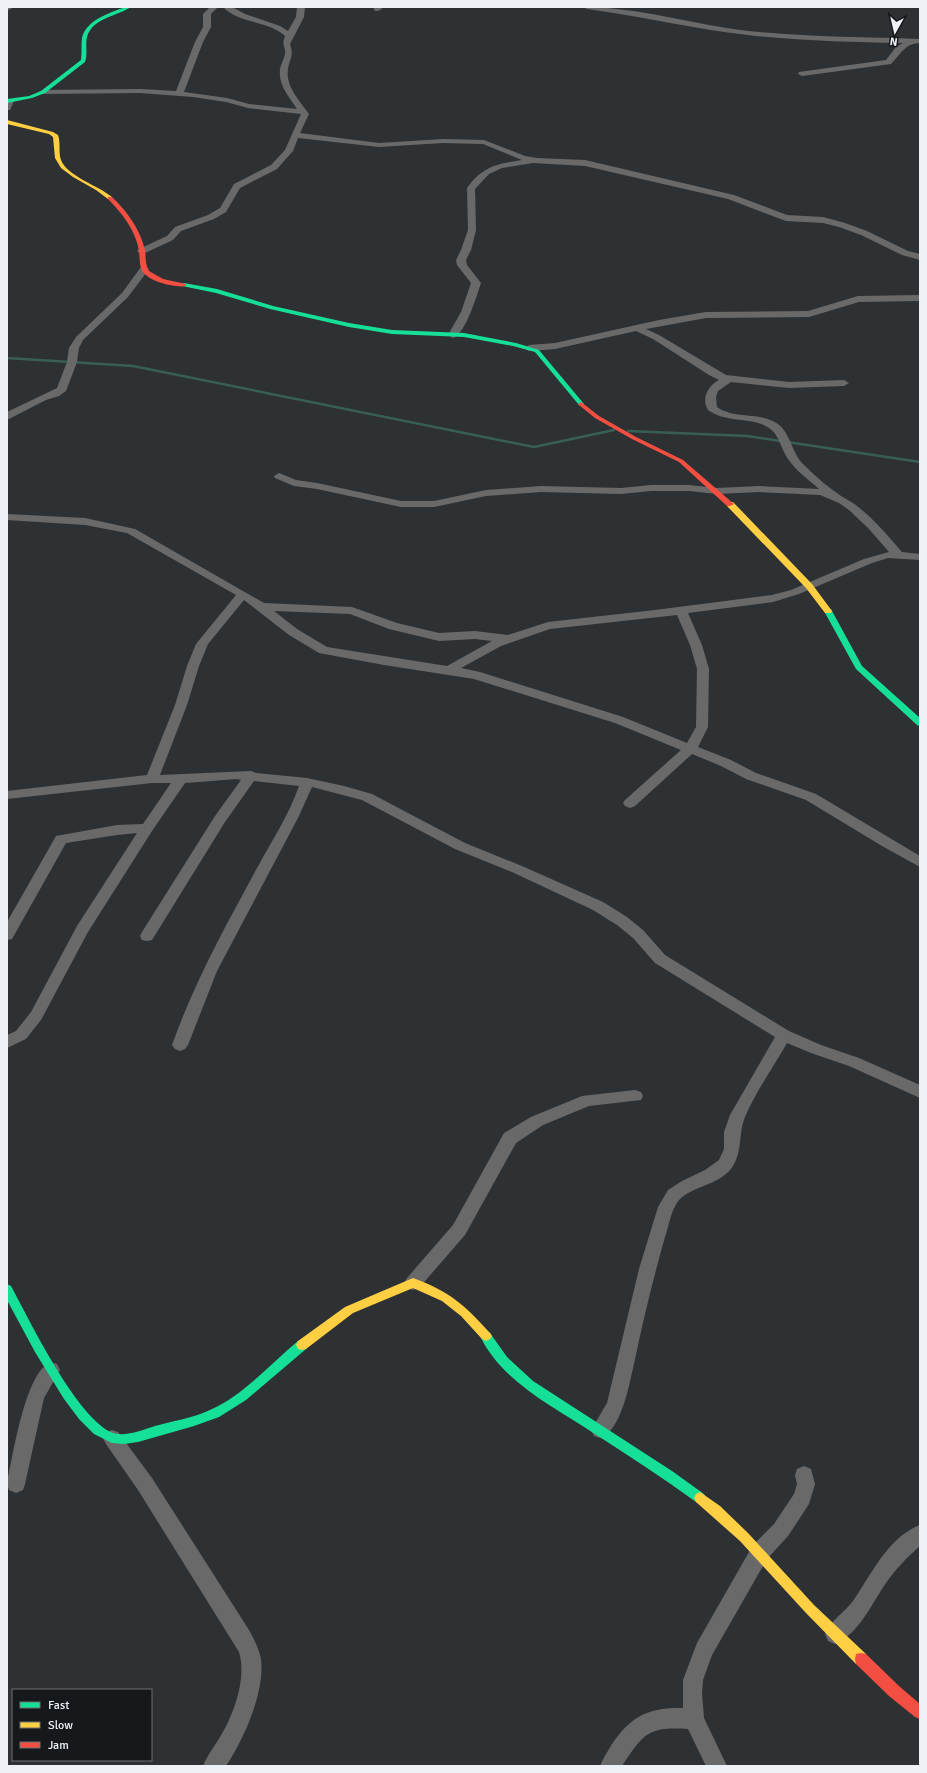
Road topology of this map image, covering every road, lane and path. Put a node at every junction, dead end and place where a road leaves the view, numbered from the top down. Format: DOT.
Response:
graph roads {
  1 [pos="10,7"];
  2 [pos="129,7"];
  3 [pos="214,7"];
  4 [pos="227,7"];
  5 [pos="301,7"];
  6 [pos="587,7"];
  7 [pos="7,9"];
  8 [pos="289,36"];
  9 [pos="916,41"];
  10 [pos="802,74"];
  11 [pos="43,92"];
  12 [pos="178,94"];
  13 [pos="8,103"];
  14 [pos="303,112"];
  15 [pos="7,122"];
  16 [pos="295,135"];
  17 [pos="537,161"];
  18 [pos="142,251"];
  19 [pos="920,257"];
  20 [pos="144,269"];
  21 [pos="920,298"];
  22 [pos="637,328"];
  23 [pos="453,335"];
  24 [pos="529,348"];
  25 [pos="729,379"];
  26 [pos="844,383"];
  27 [pos="7,417"];
  28 [pos="278,476"];
  29 [pos="717,491"];
  30 [pos="830,493"];
  31 [pos="7,517"];
  32 [pos="898,555"];
  33 [pos="920,557"];
  34 [pos="809,586"];
  35 [pos="242,595"];
  36 [pos="262,606"];
  37 [pos="681,610"];
  38 [pos="508,639"];
  39 [pos="449,670"];
  40 [pos="920,723"];
  41 [pos="690,749"];
  42 [pos="250,775"];
  43 [pos="152,779"];
  44 [pos="181,779"];
  45 [pos="307,782"];
  46 [pos="7,794"];
  47 [pos="630,803"];
  48 [pos="147,828"];
  49 [pos="920,862"];
  50 [pos="7,936"];
  51 [pos="147,936"];
  52 [pos="784,1035"];
  53 [pos="7,1042"];
  54 [pos="180,1045"];
  55 [pos="920,1092"];
  56 [pos="635,1096"];
  57 [pos="413,1283"];
  58 [pos="7,1289"];
  59 [pos="51,1370"];
  60 [pos="600,1430"];
  61 [pos="112,1438"];
  62 [pos="804,1475"];
  63 [pos="16,1484"];
  64 [pos="920,1534"];
  65 [pos="760,1552"];
  66 [pos="835,1634"];
  67 [pos="920,1712"];
  68 [pos="694,1719"];
  69 [pos="213,1766"];
  70 [pos="610,1766"];
  71 [pos="717,1766"];
  1 -- 7 [label="street"];
  2 -- 11 [label="street"];
  3 -- 12 [label="street"];
  4 -- 8 [label="street"];
  5 -- 8 [label="street"];
  6 -- 9 [label="street"];
  8 -- 14 [label="street"];
  9 -- 10 [label="street"];
  11 -- 12 [label="street"];
  11 -- 13 [label="street"];
  12 -- 14 [label="street"];
  14 -- 16 [label="street"];
  15 -- 18 [label="street"];
  16 -- 17 [label="street"];
  16 -- 18 [label="street"];
  17 -- 19 [label="street"];
  17 -- 23 [label="street"];
  18 -- 20 [label="street"];
  20 -- 23 [label="street"];
  20 -- 27 [label="street"];
  21 -- 22 [label="street"];
  22 -- 24 [label="street"];
  22 -- 25 [label="street"];
  23 -- 24 [label="street"];
  24 -- 29 [label="street"];
  25 -- 26 [label="street"];
  25 -- 30 [label="street"];
  28 -- 29 [label="street"];
  29 -- 30 [label="street"];
  29 -- 34 [label="street"];
  30 -- 32 [label="street"];
  31 -- 35 [label="street"];
  32 -- 33 [label="street"];
  32 -- 34 [label="street"];
  34 -- 37 [label="street"];
  34 -- 40 [label="street"];
  35 -- 36 [label="street"];
  35 -- 43 [label="street"];
  36 -- 38 [label="street"];
  36 -- 39 [label="street"];
  37 -- 38 [label="street"];
  37 -- 41 [label="street"];
  38 -- 39 [label="street"];
  39 -- 41 [label="street"];
  41 -- 47 [label="street"];
  41 -- 49 [label="street"];
  42 -- 44 [label="street"];
  42 -- 45 [label="street"];
  42 -- 51 [label="street"];
  43 -- 44 [label="street"];
  43 -- 46 [label="street"];
  44 -- 48 [label="street"];
  45 -- 52 [label="street"];
  45 -- 54 [label="street"];
  48 -- 50 [label="street"];
  48 -- 53 [label="street"];
  52 -- 55 [label="street"];
  52 -- 60 [label="street"];
  56 -- 57 [label="street"];
  57 -- 60 [label="street"];
  57 -- 61 [label="street"];
  58 -- 59 [label="street"];
  59 -- 61 [label="street"];
  59 -- 63 [label="street"];
  60 -- 65 [label="street"];
  61 -- 69 [label="street"];
  62 -- 65 [label="street"];
  64 -- 66 [label="street"];
  65 -- 66 [label="street"];
  65 -- 68 [label="street"];
  66 -- 67 [label="street"];
  68 -- 70 [label="street"];
  68 -- 71 [label="street"];
}
